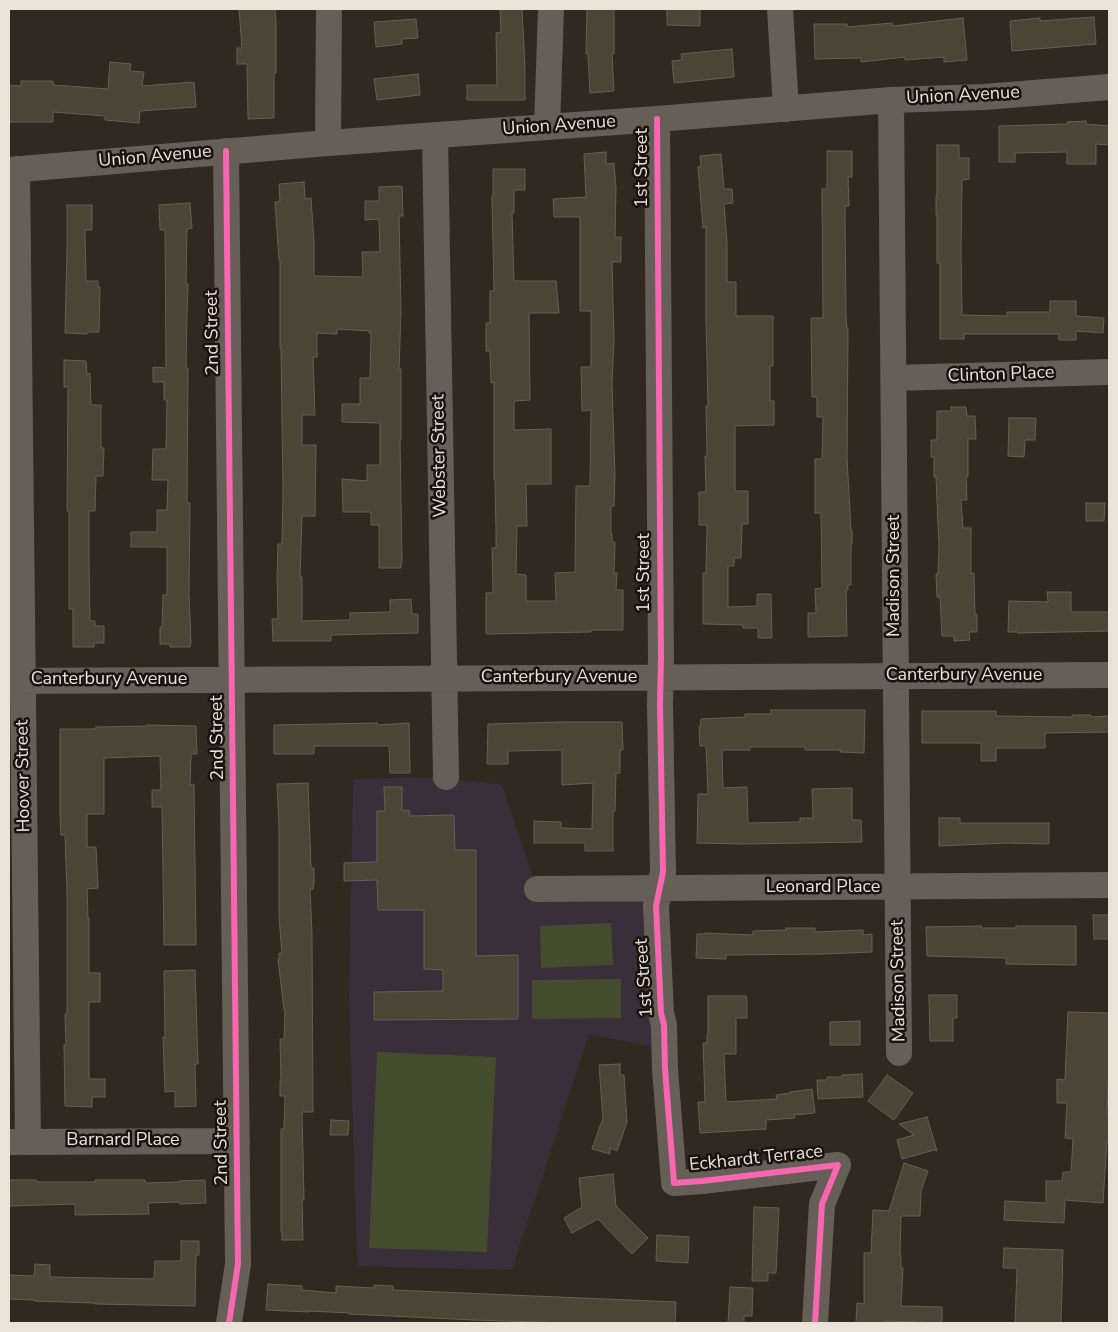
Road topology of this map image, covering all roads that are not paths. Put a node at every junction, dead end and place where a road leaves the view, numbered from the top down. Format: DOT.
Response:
graph roads {
  1 [pos="329,9"];
  2 [pos="551,9"];
  3 [pos="780,9"];
  4 [pos="1109,87"];
  5 [pos="892,100"];
  6 [pos="786,109"];
  7 [pos="657,119"];
  8 [pos="547,127"];
  9 [pos="435,134"];
  10 [pos="328,143"];
  11 [pos="226,151"];
  12 [pos="13,170"];
  13 [pos="1109,372"];
  14 [pos="894,378"];
  15 [pos="1109,675"];
  16 [pos="896,676"];
  17 [pos="661,677"];
  18 [pos="444,678"];
  19 [pos="232,680"];
  20 [pos="16,681"];
  21 [pos="446,777"];
  22 [pos="1109,885"];
  23 [pos="898,887"];
  24 [pos="537,889"];
  25 [pos="660,889"];
  26 [pos="664,1025"];
  27 [pos="899,1053"];
  28 [pos="237,1141"];
  29 [pos="19,1142"];
  30 [pos="230,1323"];
  31 [pos="815,1323"];
  1 -- 10 [label="street"];
  2 -- 8 [label="street"];
  3 -- 6 [label="street"];
  4 -- 5 [label="street, Union Avenue"];
  5 -- 6 [label="street, Union Avenue"];
  5 -- 14 [label="street, Madison Street"];
  6 -- 7 [label="street, Union Avenue"];
  7 -- 8 [label="street, Union Avenue"];
  7 -- 17 [label="street, 1st Street"];
  8 -- 9 [label="street, Union Avenue"];
  9 -- 10 [label="street, Union Avenue"];
  9 -- 18 [label="street, Webster Street"];
  10 -- 11 [label="street, Union Avenue"];
  11 -- 12 [label="street, Union Avenue"];
  11 -- 19 [label="street, 2nd Street"];
  12 -- 20 [label="street, Hoover Street"];
  13 -- 14 [label="street, Clinton Place"];
  14 -- 16 [label="street, Madison Street"];
  15 -- 16 [label="street, Canterbury Avenue"];
  16 -- 17 [label="street, Canterbury Avenue"];
  16 -- 23 [label="street, Madison Street"];
  17 -- 18 [label="street, Canterbury Avenue"];
  17 -- 25 [label="street, 1st Street"];
  18 -- 19 [label="street, Canterbury Avenue"];
  18 -- 21 [label="street, Webster Street"];
  19 -- 20 [label="street, Canterbury Avenue"];
  19 -- 28 [label="street, 2nd Street"];
  20 -- 29 [label="street, Hoover Street"];
  22 -- 23 [label="street, Leonard Place"];
  23 -- 25 [label="street, Leonard Place"];
  23 -- 27 [label="street, Madison Street"];
  24 -- 25 [label="street, Leonard Place"];
  25 -- 26 [label="street, 1st Street"];
  26 -- 31 [label="street, Eckhardt Terrace"];
  28 -- 29 [label="street, Barnard Place"];
  28 -- 30 [label="street, 2nd Street"];
}
